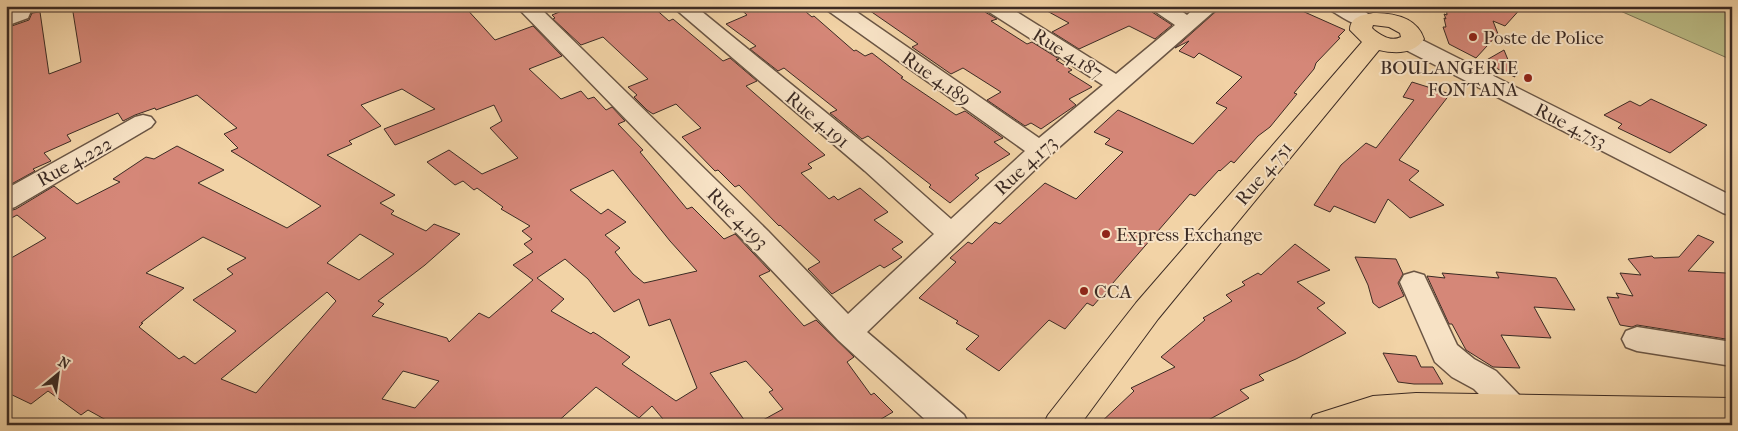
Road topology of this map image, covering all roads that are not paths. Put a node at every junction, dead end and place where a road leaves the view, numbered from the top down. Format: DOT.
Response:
graph roads {
  1 [pos="23,6"];
  2 [pos="526,6"];
  3 [pos="682,6"];
  4 [pos="834,6"];
  5 [pos="993,6"];
  6 [pos="1160,6"];
  7 [pos="1210,6"];
  8 [pos="1337,6"];
  9 [pos="1401,14"];
  10 [pos="6,20"];
  11 [pos="1187,24"];
  12 [pos="1370,31"];
  13 [pos="1410,43"];
  14 [pos="1118,84"];
  15 [pos="143,122"];
  16 [pos="1040,150"];
  17 [pos="6,202"];
  18 [pos="1732,207"];
  19 [pos="952,235"];
  20 [pos="1414,282"];
  21 [pos="848,332"];
  22 [pos="1637,339"];
  23 [pos="1732,354"];
  24 [pos="1513,408"];
  25 [pos="1732,412"];
  26 [pos="1630,418"];
  27 [pos="953,425"];
  28 [pos="1060,425"];
  29 [pos="1325,425"];
  1 -- 10 [label="street"];
  2 -- 21 [label="street, Rue 4.193"];
  3 -- 19 [label="street, Rue 4.191"];
  4 -- 16 [label="street, Rue 4.189"];
  5 -- 14 [label="street, Rue 4.187"];
  6 -- 11 [label="street"];
  7 -- 11 [label="street, Rue 4.173"];
  8 -- 12 [label="street"];
  9 -- 12 [label="main road"];
  9 -- 13 [label="main road"];
  11 -- 14 [label="street, Rue 4.173"];
  12 -- 13 [label="main road"];
  12 -- 28 [label="main road, Rue 4.751"];
  13 -- 18 [label="street, Rue 4.753"];
  14 -- 16 [label="street, Rue 4.173"];
  15 -- 17 [label="street, Rue 4.222"];
  16 -- 19 [label="street, Rue 4.173"];
  19 -- 21 [label="street, Rue 4.173"];
  20 -- 24 [label="street"];
  21 -- 27 [label="street, Rue 4.193"];
  22 -- 23 [label="street"];
  24 -- 26 [label="main road"];
  24 -- 29 [label="main road"];
  25 -- 26 [label="main road"];
}
